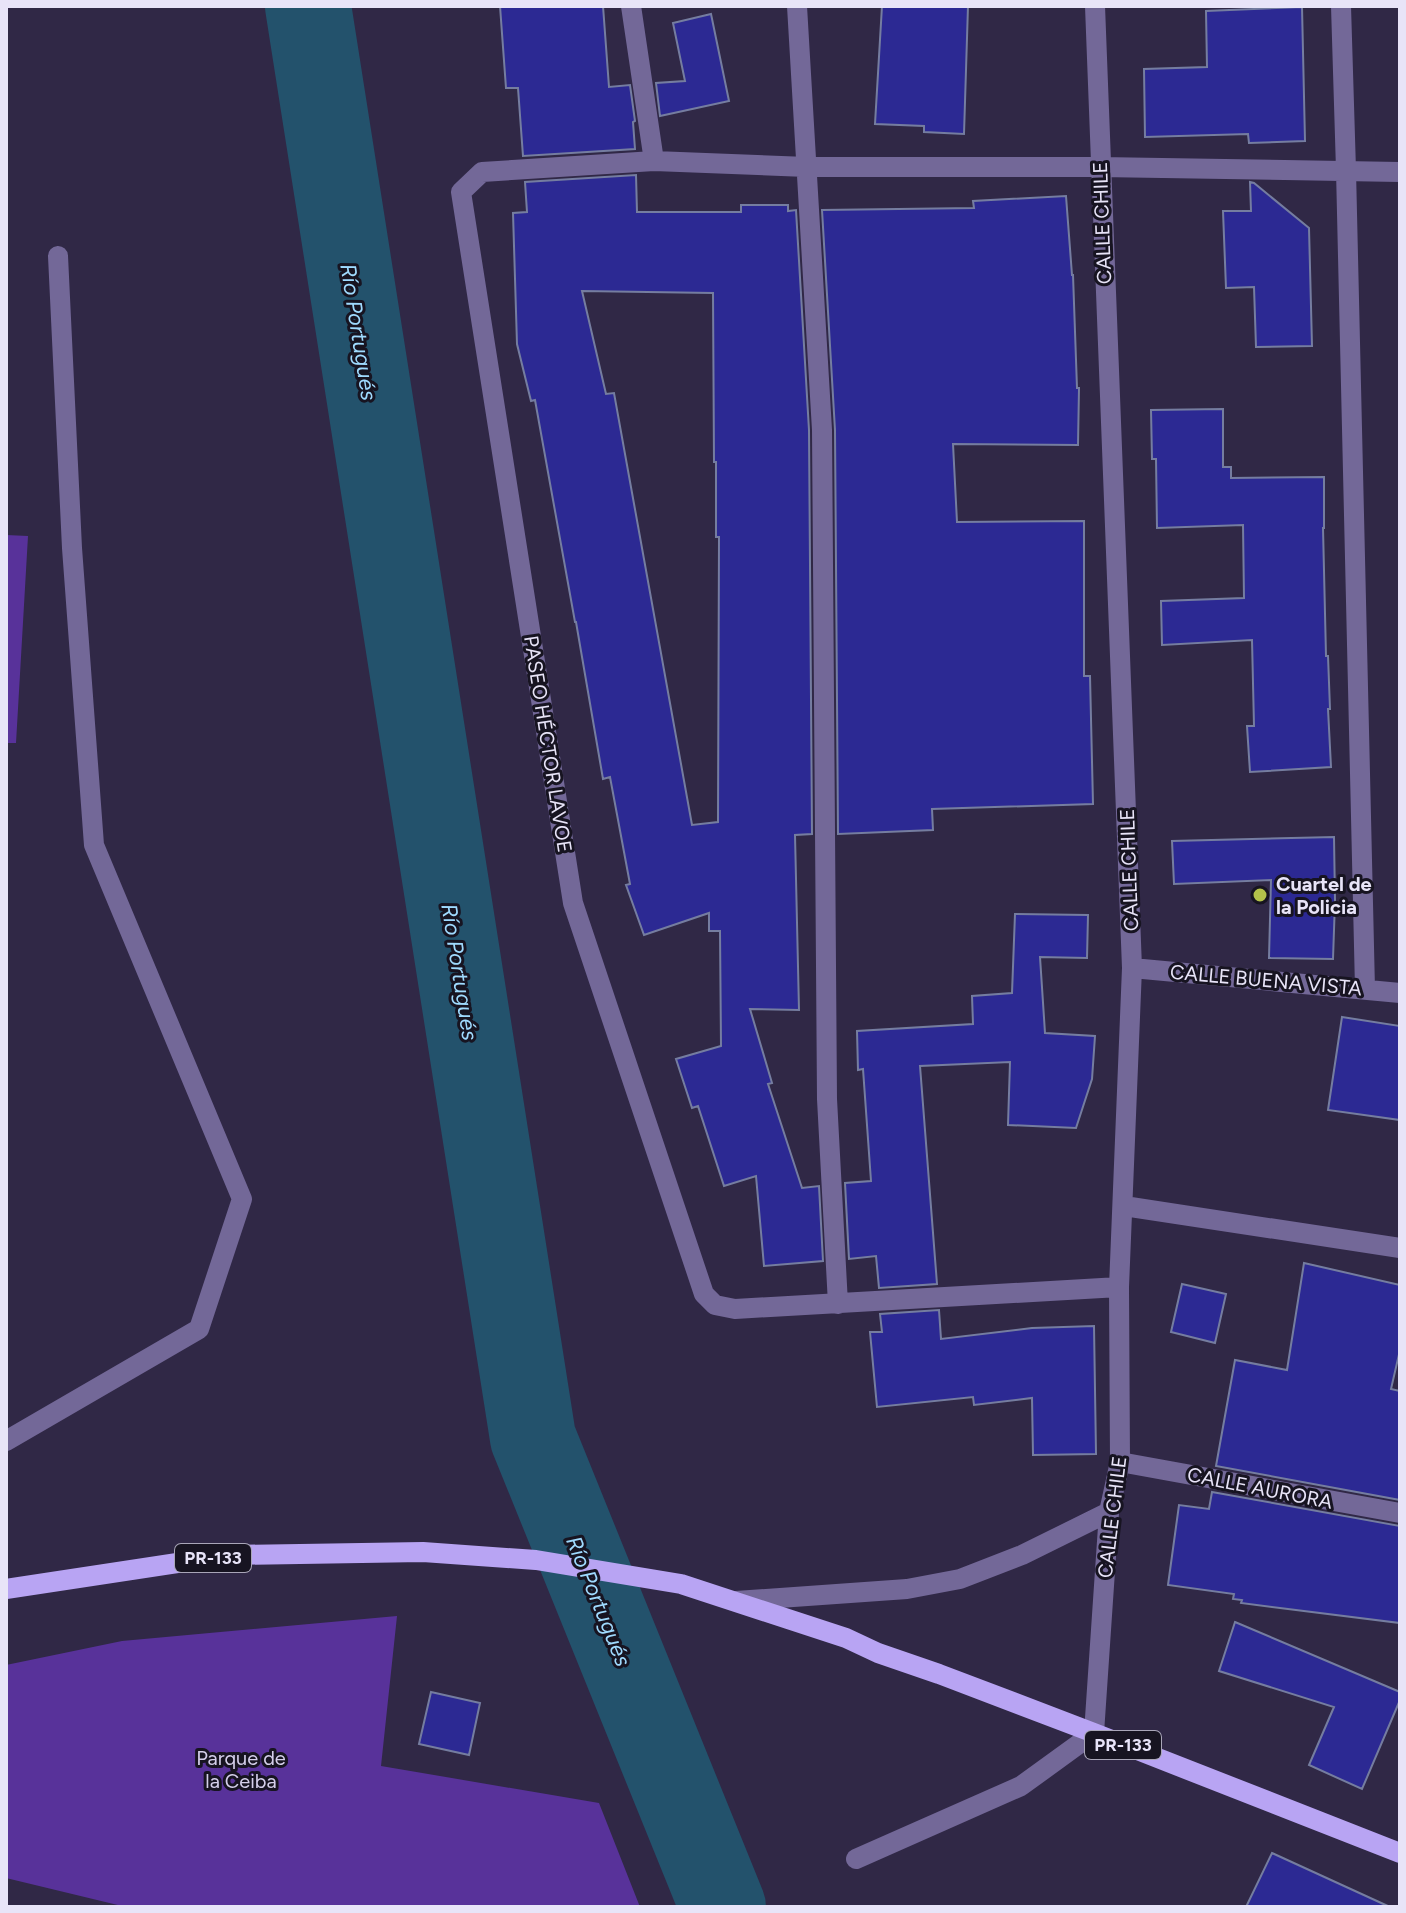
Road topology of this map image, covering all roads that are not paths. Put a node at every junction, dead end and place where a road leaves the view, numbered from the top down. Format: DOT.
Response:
graph roads {
  1 [pos="631,6"];
  2 [pos="797,6"];
  3 [pos="1095,6"];
  4 [pos="1341,6"];
  5 [pos="654,161"];
  6 [pos="807,167"];
  7 [pos="1100,167"];
  8 [pos="1346,170"];
  9 [pos="1400,172"];
  10 [pos="58,256"];
  11 [pos="1132,968"];
  12 [pos="1365,989"];
  13 [pos="1400,993"];
  14 [pos="1124,1206"];
  15 [pos="1400,1248"];
  16 [pos="1119,1287"];
  17 [pos="838,1304"];
  18 [pos="6,1441"];
  19 [pos="1120,1462"];
  20 [pos="1109,1512"];
  21 [pos="1400,1513"];
  22 [pos="6,1589"];
  23 [pos="736,1601"];
  24 [pos="1094,1733"];
  25 [pos="1400,1853"];
  26 [pos="856,1859"];
  1 -- 5 [label="street"];
  2 -- 6 [label="street"];
  3 -- 7 [label="street, CALLE CHILE"];
  4 -- 8 [label="street"];
  5 -- 6 [label="street"];
  5 -- 17 [label="street, PASEO HÉCTOR LAVOE"];
  6 -- 7 [label="street"];
  6 -- 17 [label="street"];
  7 -- 8 [label="street"];
  7 -- 11 [label="street, CALLE CHILE"];
  8 -- 9 [label="street"];
  8 -- 12 [label="street"];
  10 -- 18 [label="street"];
  11 -- 12 [label="street, CALLE BUENA VISTA"];
  11 -- 14 [label="street, CALLE CHILE"];
  12 -- 13 [label="street, CALLE BUENA VISTA"];
  14 -- 15 [label="street"];
  14 -- 16 [label="street, CALLE CHILE"];
  16 -- 17 [label="street"];
  16 -- 19 [label="street, CALLE CHILE"];
  19 -- 20 [label="street, CALLE CHILE"];
  19 -- 21 [label="street, CALLE AURORA"];
  20 -- 23 [label="street"];
  20 -- 24 [label="street, CALLE CHILE"];
  22 -- 23 [label="main road, PR-133"];
  23 -- 24 [label="main road, PR-133"];
  24 -- 25 [label="main road, PR-133"];
  24 -- 26 [label="street"];
}
